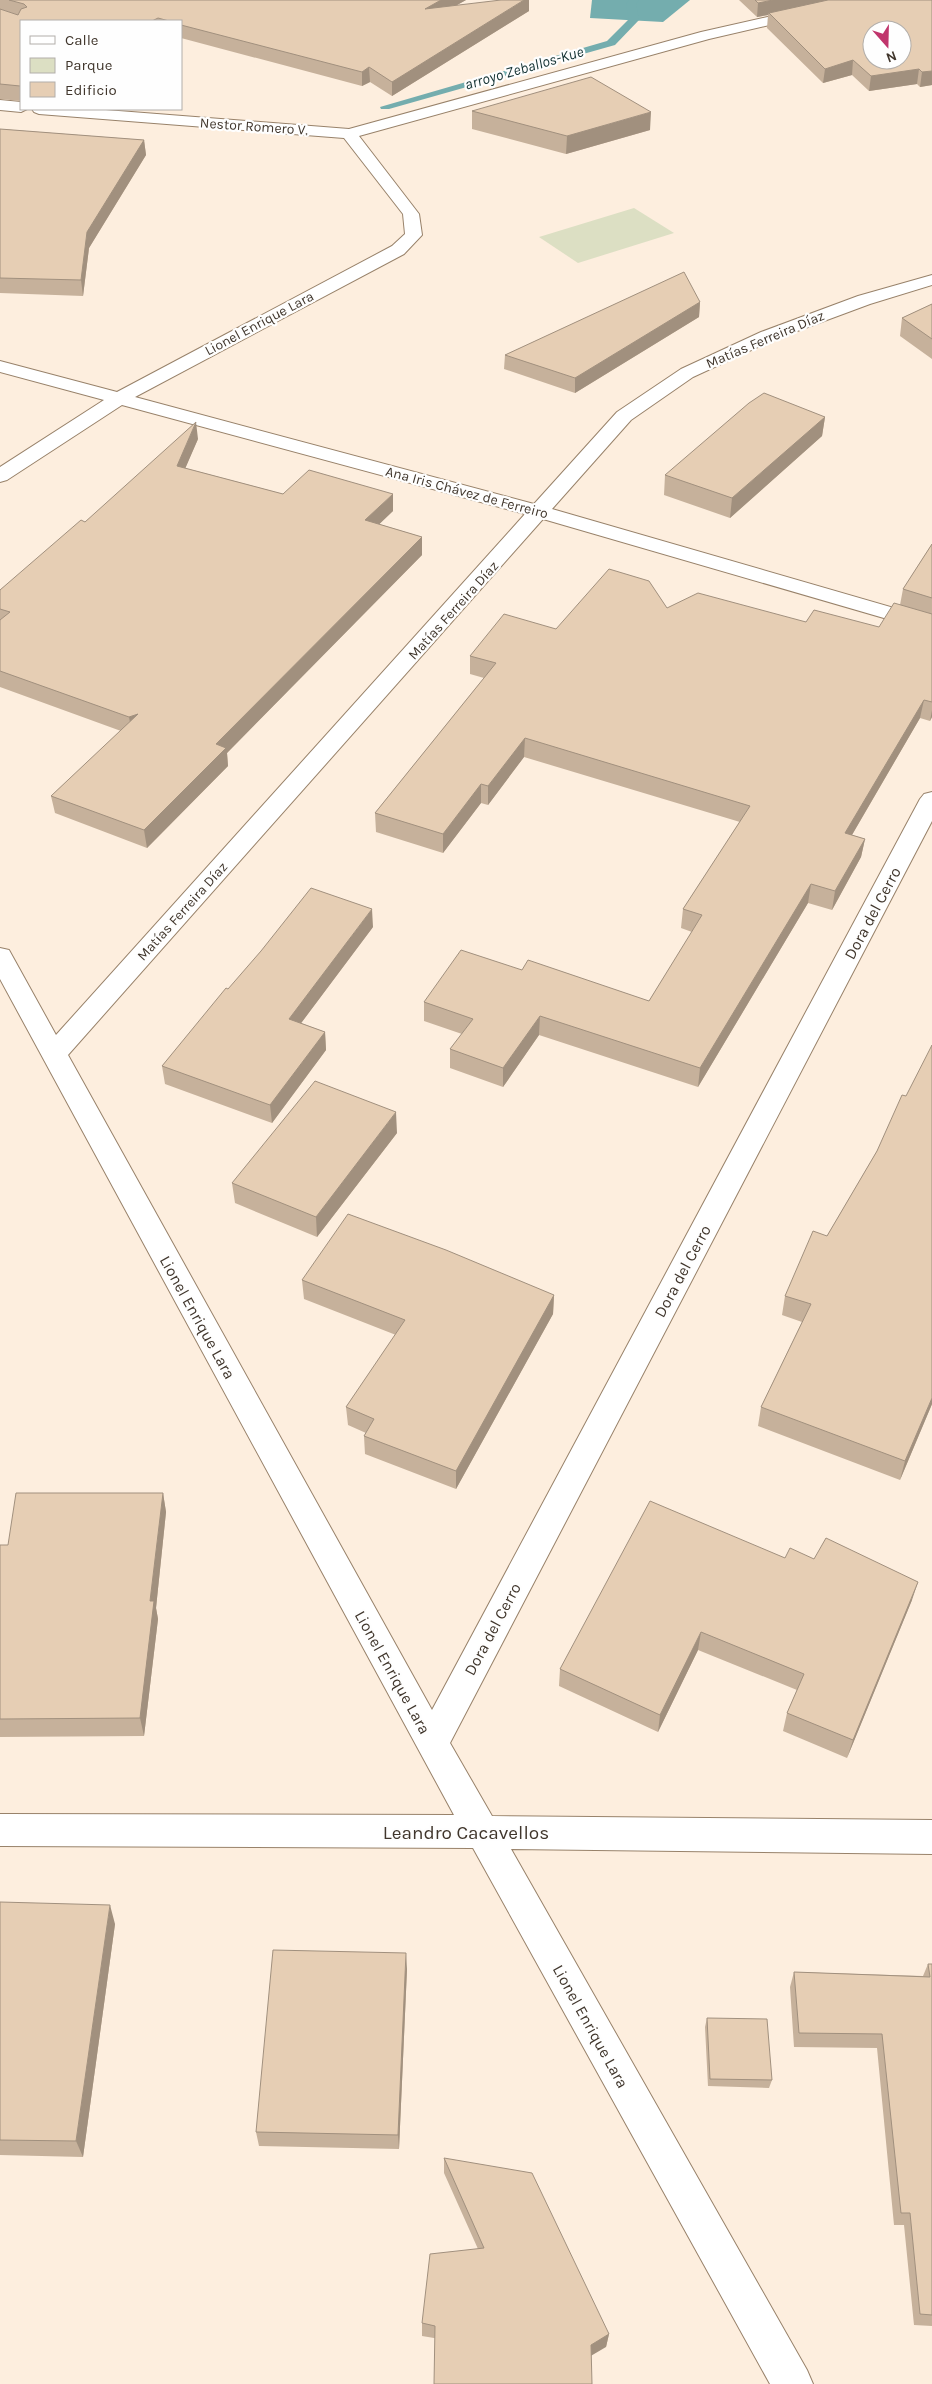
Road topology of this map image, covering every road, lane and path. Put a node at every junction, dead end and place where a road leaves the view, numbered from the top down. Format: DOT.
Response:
graph roads {
  1 [pos="861,0"];
  2 [pos="0,105"];
  3 [pos="20,107"];
  4 [pos="65,110"];
  5 [pos="141,113"];
  6 [pos="349,134"];
  7 [pos="932,280"];
  8 [pos="0,366"];
  9 [pos="119,398"];
  10 [pos="0,476"];
  11 [pos="540,512"];
  12 [pos="932,626"];
  13 [pos="932,800"];
  14 [pos="0,956"];
  15 [pos="54,1054"];
  16 [pos="432,1743"];
  17 [pos="0,1830"];
  18 [pos="481,1832"];
  19 [pos="932,1837"];
  20 [pos="793,2384"];
  1 -- 6 [label="street, Nestor Romero V."];
  2 -- 3 [label="street"];
  4 -- 5 [label="street, Nestor Romero V."];
  5 -- 6 [label="street, Nestor Romero V."];
  6 -- 9 [label="street, Lionel Enrique Lara"];
  7 -- 11 [label="street, Matías Ferreira Díaz"];
  8 -- 9 [label="street, Ana Iris Chávez de Ferreiro"];
  9 -- 10 [label="street, Lionel Enrique Lara"];
  9 -- 11 [label="street, Ana Iris Chávez de Ferreiro"];
  11 -- 12 [label="street, Ana Iris Chávez de Ferreiro"];
  11 -- 15 [label="street, Matías Ferreira Díaz"];
  13 -- 16 [label="street, Dora del Cerro"];
  14 -- 15 [label="street, Lionel Enrique Lara"];
  15 -- 16 [label="street, Lionel Enrique Lara"];
  16 -- 18 [label="street, Lionel Enrique Lara"];
  17 -- 18 [label="street, Leandro Cacavellos"];
  18 -- 19 [label="street, Leandro Cacavellos"];
  18 -- 20 [label="street, Lionel Enrique Lara"];
}
